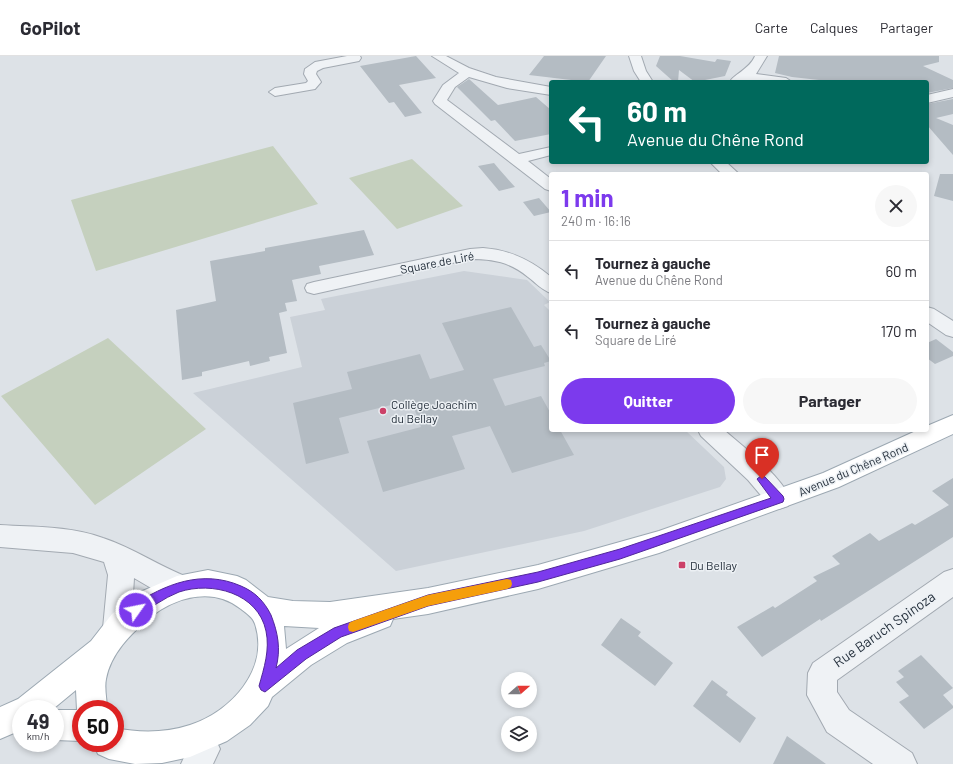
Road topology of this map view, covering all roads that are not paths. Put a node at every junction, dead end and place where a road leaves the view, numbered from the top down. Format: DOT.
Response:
graph roads {
  1 [pos="369,56"];
  2 [pos="438,56"];
  3 [pos="635,56"];
  4 [pos="761,56"];
  5 [pos="354,57"];
  6 [pos="467,73"];
  7 [pos="747,76"];
  8 [pos="646,80"];
  9 [pos="738,80"];
  10 [pos="773,80"];
  11 [pos="549,91"];
  12 [pos="275,92"];
  13 [pos="953,93"];
  14 [pos="929,99"];
  15 [pos="549,152"];
  16 [pos="516,160"];
  17 [pos="719,164"];
  18 [pos="729,172"];
  19 [pos="549,185"];
  20 [pos="549,285"];
  21 [pos="314,288"];
  22 [pos="929,315"];
  23 [pos="953,330"];
  24 [pos="953,424"];
  25 [pos="711,432"];
  26 [pos="779,499"];
  27 [pos="0,536"];
  28 [pos="115,554"];
  29 [pos="953,581"];
  30 [pos="180,586"];
  31 [pos="428,601"];
  32 [pos="262,609"];
  33 [pos="109,639"];
  34 [pos="265,686"];
  35 [pos="39,700"];
  36 [pos="90,700"];
  37 [pos="12,718"];
  38 [pos="0,724"];
  39 [pos="12,728"];
  40 [pos="0,731"];
  41 [pos="123,754"];
  42 [pos="200,756"];
  43 [pos="901,764"];
  1 -- 5 [label="street"];
  2 -- 6 [label="street"];
  3 -- 8 [label="street"];
  4 -- 7 [label="street"];
  5 -- 12 [label="street"];
  6 -- 11 [label="street"];
  6 -- 16 [label="street"];
  7 -- 9 [label="street"];
  7 -- 10 [label="street"];
  13 -- 14 [label="street"];
  15 -- 16 [label="street"];
  16 -- 19 [label="street"];
  17 -- 18 [label="street"];
  20 -- 21 [label="street, Square de Liré"];
  22 -- 23 [label="street"];
  24 -- 26 [label="main road, Avenue du Chêne Rond"];
  25 -- 26 [label="street"];
  26 -- 31 [label="main road, Avenue du Chêne Rond"];
  27 -- 28 [label="street"];
  28 -- 30 [label="street"];
  28 -- 33 [label="street"];
  29 -- 43 [label="street, Rue Baruch Spinoza"];
  30 -- 32 [label="main road"];
  30 -- 33 [label="main road"];
  31 -- 32 [label="main road, Avenue du Chêne Rond"];
  31 -- 34 [label="main road, Avenue du Chêne Rond"];
  32 -- 34 [label="main road"];
  33 -- 35 [label="main road"];
  33 -- 36 [label="main road"];
  34 -- 42 [label="main road"];
  37 -- 38 [label="main road"];
  39 -- 40 [label="main road"];
  41 -- 42 [label="main road"];
}
